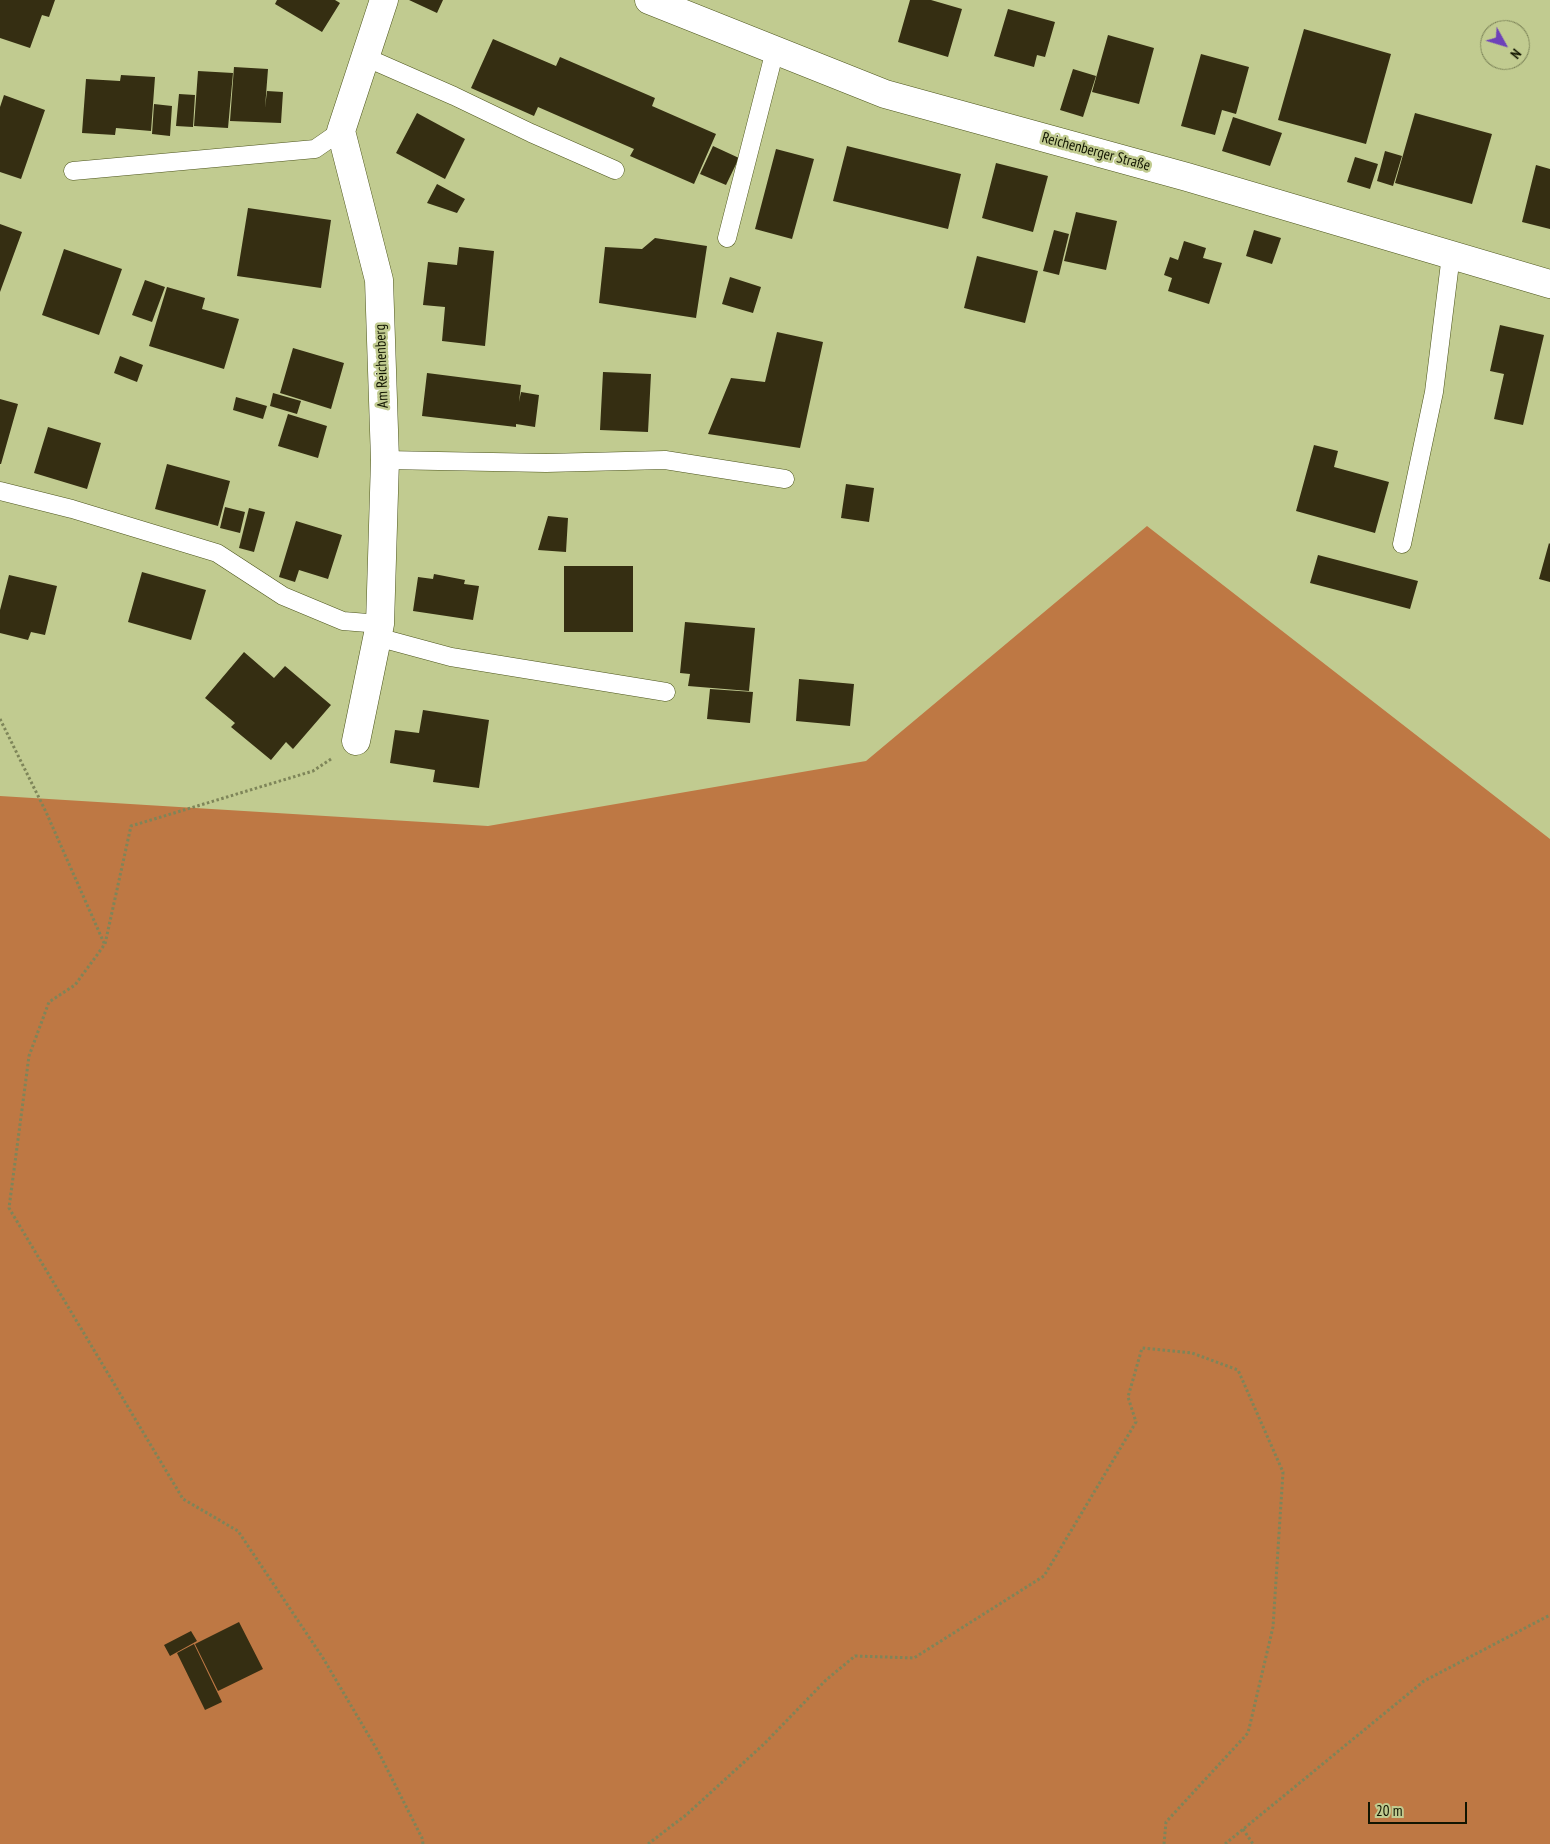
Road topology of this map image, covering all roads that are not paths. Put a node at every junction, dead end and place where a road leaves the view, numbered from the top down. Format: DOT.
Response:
graph roads {
  1 [pos="384,0"];
  2 [pos="649,0"];
  3 [pos="775,50"];
  4 [pos="365,57"];
  5 [pos="341,131"];
  6 [pos="615,170"];
  7 [pos="73,171"];
  8 [pos="727,238"];
  9 [pos="1451,255"];
  10 [pos="1550,284"];
  11 [pos="385,460"];
  12 [pos="785,479"];
  13 [pos="0,492"];
  14 [pos="1402,544"];
  15 [pos="378,630"];
  16 [pos="666,692"];
  17 [pos="356,741"];
  1 -- 4 [label="street"];
  2 -- 3 [label="street, Reichenberger Straße"];
  3 -- 8 [label="lane"];
  3 -- 9 [label="street, Reichenberger Straße"];
  4 -- 5 [label="street"];
  4 -- 6 [label="lane"];
  5 -- 7 [label="lane"];
  5 -- 11 [label="street, Am Reichenberg"];
  9 -- 10 [label="street, Reichenberger Straße"];
  9 -- 14 [label="lane"];
  11 -- 12 [label="lane"];
  11 -- 15 [label="street, Am Reichenberg"];
  13 -- 15 [label="lane"];
  15 -- 16 [label="lane"];
  15 -- 17 [label="street, Am Reichenberg"];
}
